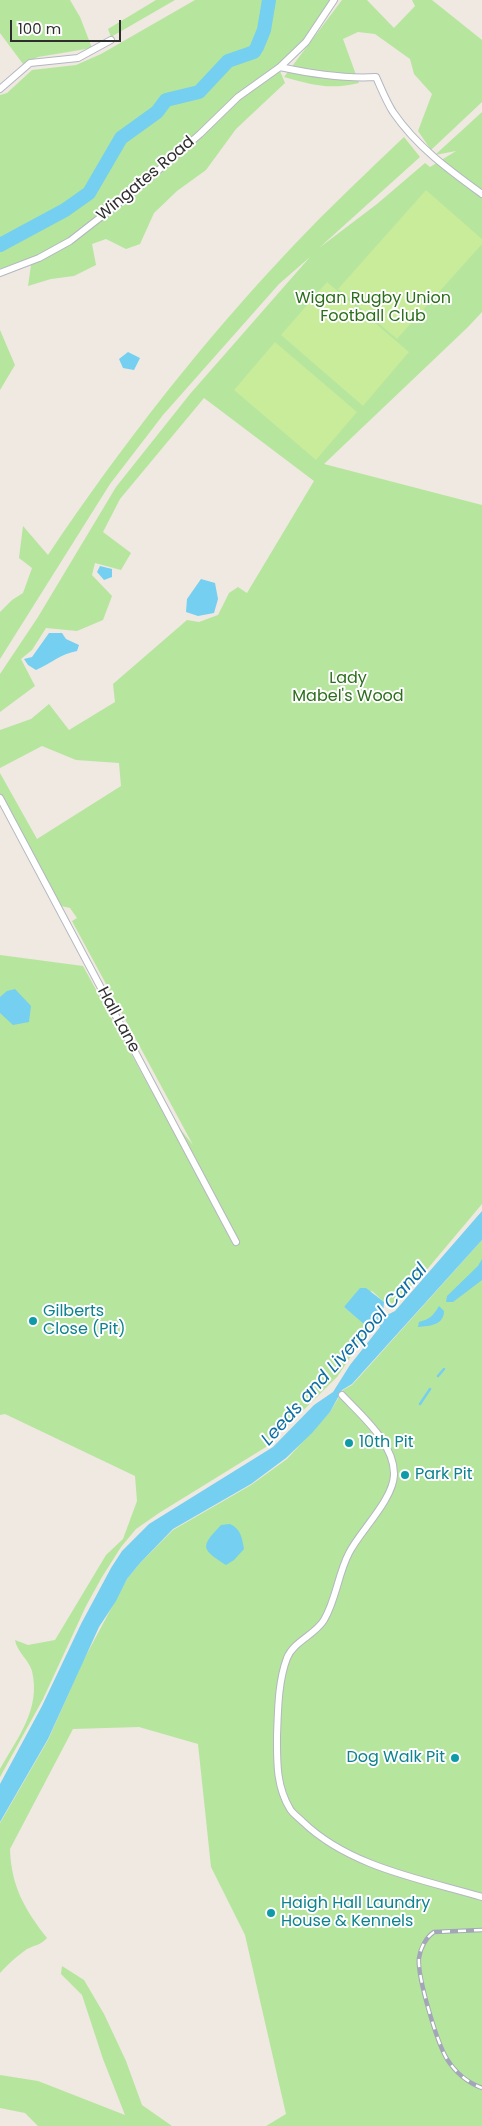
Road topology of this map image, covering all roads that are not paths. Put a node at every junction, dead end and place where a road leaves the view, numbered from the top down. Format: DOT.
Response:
graph roads {
  1 [pos="334,0"];
  2 [pos="111,40"];
  3 [pos="280,67"];
  4 [pos="0,89"];
  5 [pos="482,194"];
  6 [pos="0,273"];
  7 [pos="0,798"];
  8 [pos="236,1242"];
  9 [pos="342,1395"];
  10 [pos="482,1897"];
  1 -- 3 [label="street, Wingates Road"];
  2 -- 4 [label="street"];
  3 -- 5 [label="street"];
  3 -- 6 [label="street, Wingates Road"];
  7 -- 8 [label="street, Hall Lane"];
  9 -- 10 [label="street"];
}
